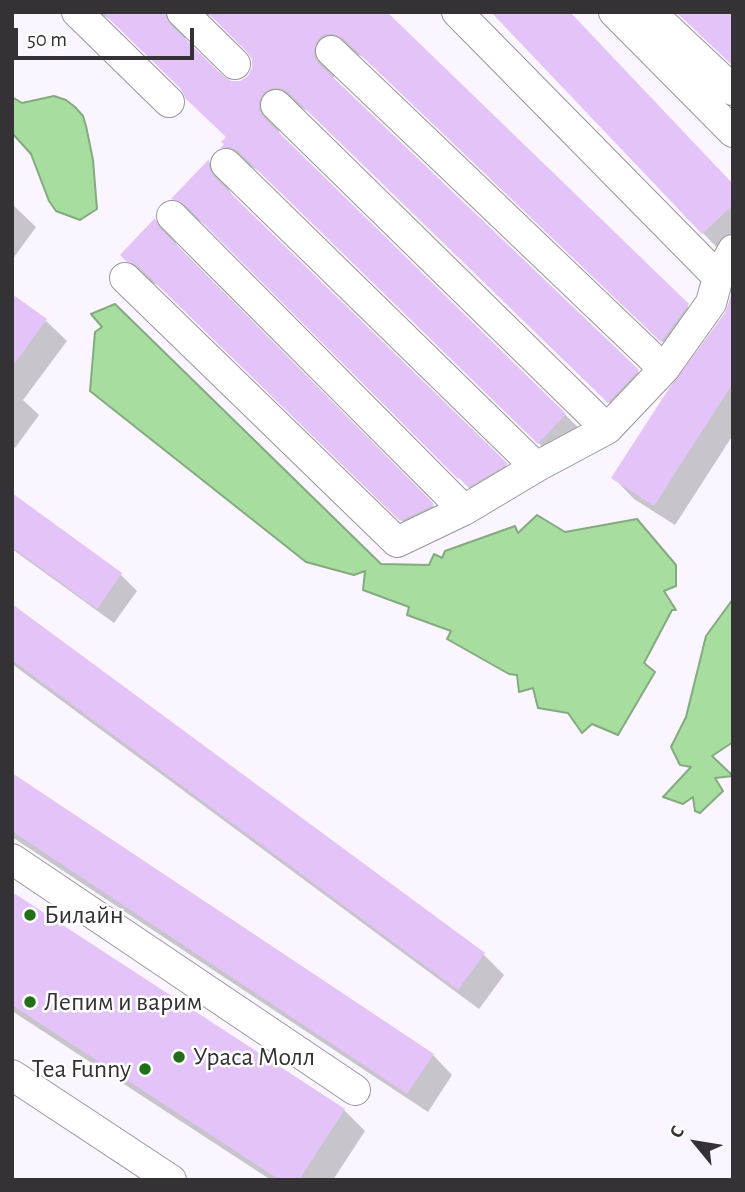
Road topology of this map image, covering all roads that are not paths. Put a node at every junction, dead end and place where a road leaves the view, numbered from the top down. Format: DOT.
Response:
graph roads {
  1 [pos="77,12"];
  2 [pos="182,12"];
  3 [pos="457,12"];
  4 [pos="614,12"];
  5 [pos="650,12"];
  6 [pos="331,51"];
  7 [pos="235,64"];
  8 [pos="733,90"];
  9 [pos="169,102"];
  10 [pos="276,106"];
  11 [pos="733,132"];
  12 [pos="226,164"];
  13 [pos="172,216"];
  14 [pos="733,250"];
  15 [pos="718,277"];
  16 [pos="125,278"];
  17 [pos="664,369"];
  18 [pos="607,429"];
  19 [pos="536,467"];
  20 [pos="464,510"];
  21 [pos="12,859"];
  22 [pos="12,1075"];
  23 [pos="355,1090"];
  24 [pos="171,1180"];
  1 -- 9 [label="lane"];
  2 -- 7 [label="lane"];
  3 -- 15 [label="lane"];
  4 -- 11 [label="lane"];
  5 -- 8 [label="lane"];
  6 -- 17 [label="lane"];
  10 -- 18 [label="lane"];
  12 -- 19 [label="lane"];
  13 -- 20 [label="lane"];
  14 -- 15 [label="lane"];
  15 -- 17 [label="lane"];
  16 -- 20 [label="lane"];
  17 -- 18 [label="lane"];
  18 -- 19 [label="lane"];
  19 -- 20 [label="lane"];
  21 -- 23 [label="lane"];
  22 -- 24 [label="lane"];
}
